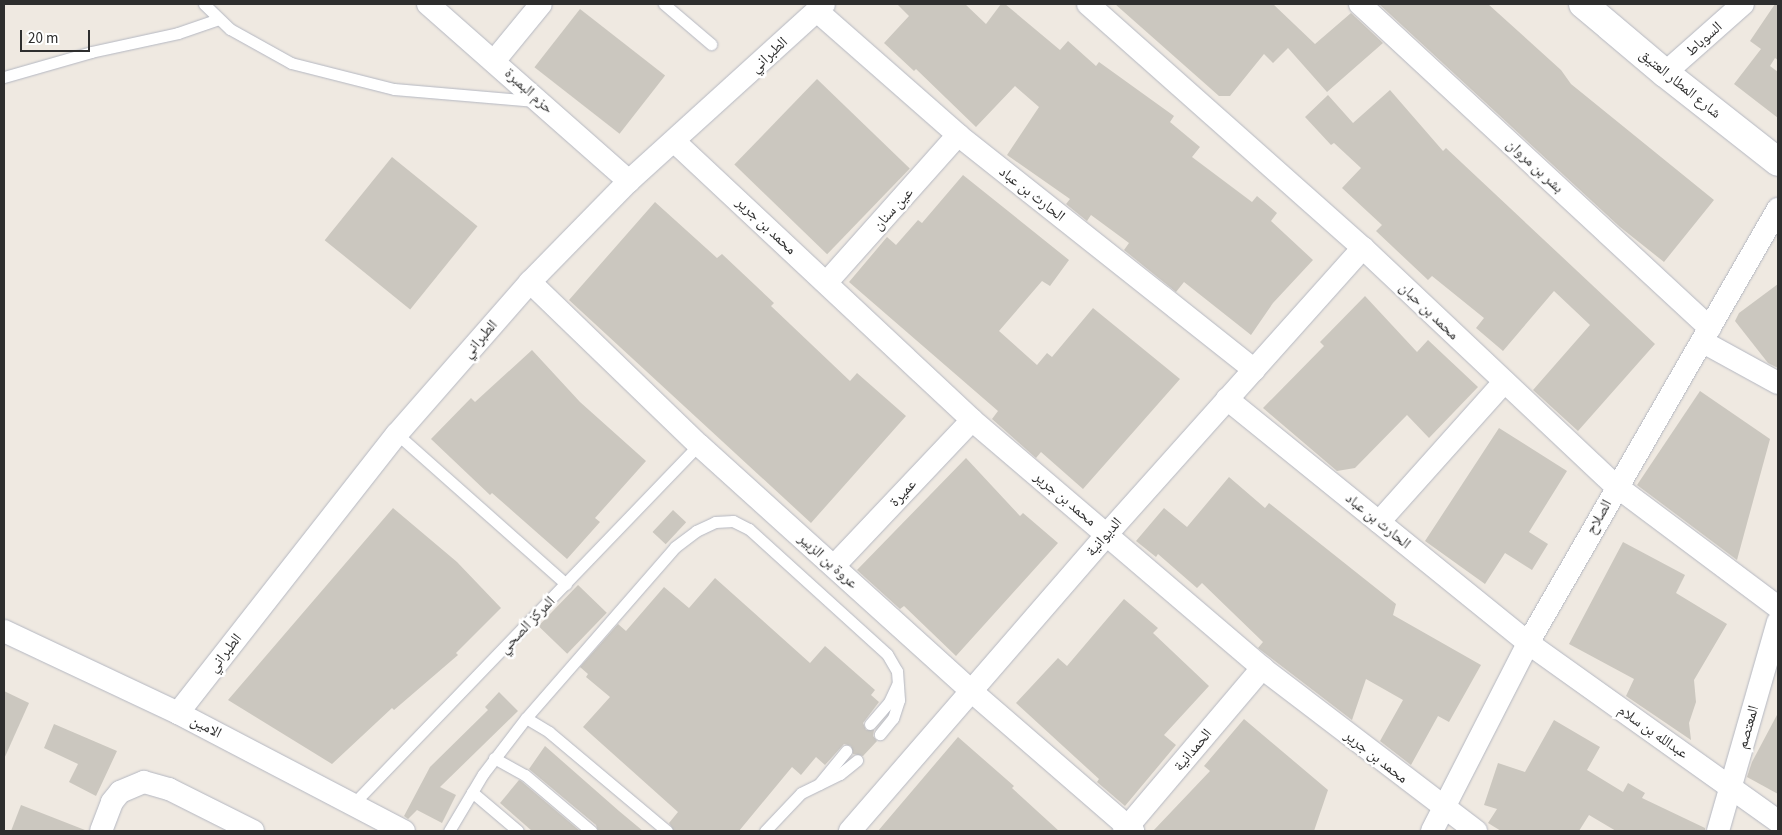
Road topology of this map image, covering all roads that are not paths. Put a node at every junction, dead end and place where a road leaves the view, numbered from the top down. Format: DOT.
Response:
graph roads {
  1 [pos="204,4"];
  2 [pos="428,4"];
  3 [pos="541,4"];
  4 [pos="664,4"];
  5 [pos="1088,4"];
  6 [pos="1360,4"];
  7 [pos="1583,4"];
  8 [pos="1743,4"];
  9 [pos="821,7"];
  10 [pos="220,19"];
  11 [pos="711,44"];
  12 [pos="495,60"];
  13 [pos="1664,73"];
  14 [pos="4,77"];
  15 [pos="541,102"];
  16 [pos="958,135"];
  17 [pos="674,142"];
  18 [pos="1778,162"];
  19 [pos="629,181"];
  20 [pos="1778,209"];
  21 [pos="1363,248"];
  22 [pos="530,282"];
  23 [pos="827,282"];
  24 [pos="1706,335"];
  25 [pos="1254,370"];
  26 [pos="1504,382"];
  27 [pos="1778,383"];
  28 [pos="1227,399"];
  29 [pos="972,420"];
  30 [pos="397,434"];
  31 [pos="699,445"];
  32 [pos="1616,486"];
  33 [pos="1379,522"];
  34 [pos="1107,534"];
  35 [pos="834,566"];
  36 [pos="566,584"];
  37 [pos="1778,622"];
  38 [pos="4,631"];
  39 [pos="1528,643"];
  40 [pos="1262,668"];
  41 [pos="899,681"];
  42 [pos="970,690"];
  43 [pos="178,713"];
  44 [pos="526,718"];
  45 [pos="870,724"];
  46 [pos="880,734"];
  47 [pos="846,751"];
  48 [pos="494,758"];
  49 [pos="856,760"];
  50 [pos="820,784"];
  51 [pos="1731,787"];
  52 [pos="472,792"];
  53 [pos="354,803"];
  54 [pos="1443,809"];
  55 [pos="1778,821"];
  56 [pos="767,830"];
  57 [pos="1128,830"];
  58 [pos="100,831"];
  59 [pos="253,831"];
  60 [pos="403,831"];
  61 [pos="449,831"];
  62 [pos="518,831"];
  63 [pos="591,831"];
  64 [pos="667,831"];
  65 [pos="850,831"];
  66 [pos="1432,831"];
  67 [pos="1476,831"];
  68 [pos="1718,831"];
  1 -- 10 [label="lane"];
  2 -- 12 [label="street, حزم البمبرة"];
  3 -- 12 [label="street"];
  4 -- 11 [label="lane"];
  5 -- 21 [label="street, محمد بن حبان"];
  6 -- 24 [label="street, بشر بن مروان"];
  7 -- 13 [label="street, شارع المطار العتيق"];
  8 -- 13 [label="street, السوباط"];
  9 -- 16 [label="street, الحارث بن عباد"];
  9 -- 17 [label="street, الطبراني"];
  10 -- 14 [label="lane"];
  10 -- 15 [label="lane"];
  12 -- 15 [label="street, حزم البمبرة"];
  13 -- 18 [label="street, شارع المطار العتيق"];
  15 -- 19 [label="street, حزم البمبرة"];
  16 -- 23 [label="street, عين سنان"];
  16 -- 25 [label="street, الحارث بن عباد"];
  17 -- 19 [label="street, الطبراني"];
  17 -- 23 [label="street, محمد بن جرير"];
  19 -- 22 [label="street, الطبراني"];
  20 -- 24 [label="street, الصلاح"];
  21 -- 25 [label="street, الديوانية"];
  21 -- 26 [label="street, محمد بن حبان"];
  22 -- 30 [label="street, الطبراني"];
  22 -- 31 [label="street, عروة بن الزبير"];
  23 -- 29 [label="street, محمد بن جرير"];
  24 -- 27 [label="street, بشر بن مروان"];
  24 -- 32 [label="street, الصلاح"];
  25 -- 28 [label="street, الديوانية"];
  26 -- 32 [label="street, محمد بن حبان"];
  26 -- 33 [label="street"];
  28 -- 33 [label="street, الحارث بن عباد"];
  28 -- 34 [label="street, الديوانية"];
  29 -- 34 [label="street, محمد بن جرير"];
  29 -- 35 [label="street, عميرة"];
  30 -- 36 [label="lane"];
  30 -- 43 [label="street, الطبراني"];
  31 -- 35 [label="street, عروة بن الزبير"];
  31 -- 36 [label="lane, المركز الصحي"];
  32 -- 37 [label="street, محمد بن حبان"];
  32 -- 39 [label="street, الصلاح"];
  33 -- 39 [label="street, الحارث بن عباد"];
  34 -- 40 [label="street, محمد بن جرير"];
  34 -- 42 [label="street, الديوانية"];
  35 -- 42 [label="street, عروة بن الزبير"];
  36 -- 53 [label="lane, المركز الصحي"];
  37 -- 51 [label="street, المعتصم"];
  38 -- 43 [label="street, الامين"];
  39 -- 51 [label="street, عبدالله بن سلام"];
  39 -- 54 [label="street, الصلاح"];
  40 -- 54 [label="street, محمد بن جرير"];
  40 -- 57 [label="street, الحمدانية"];
  41 -- 44 [label="lane"];
  41 -- 45 [label="lane"];
  41 -- 46 [label="lane"];
  42 -- 57 [label="street, عروة بن الزبير"];
  42 -- 65 [label="street, الديوانية"];
  43 -- 53 [label="street, الامين"];
  44 -- 48 [label="lane"];
  44 -- 64 [label="lane"];
  47 -- 50 [label="lane"];
  48 -- 52 [label="lane"];
  48 -- 63 [label="lane"];
  49 -- 50 [label="lane"];
  50 -- 56 [label="lane"];
  51 -- 55 [label="street, عبدالله بن سلام"];
  51 -- 68 [label="street, المعتصم"];
  52 -- 61 [label="lane"];
  52 -- 62 [label="lane"];
  53 -- 60 [label="street, الامين"];
  54 -- 66 [label="street, الصلاح"];
  54 -- 67 [label="street, محمد بن جرير"];
  58 -- 59 [label="street"];
}
